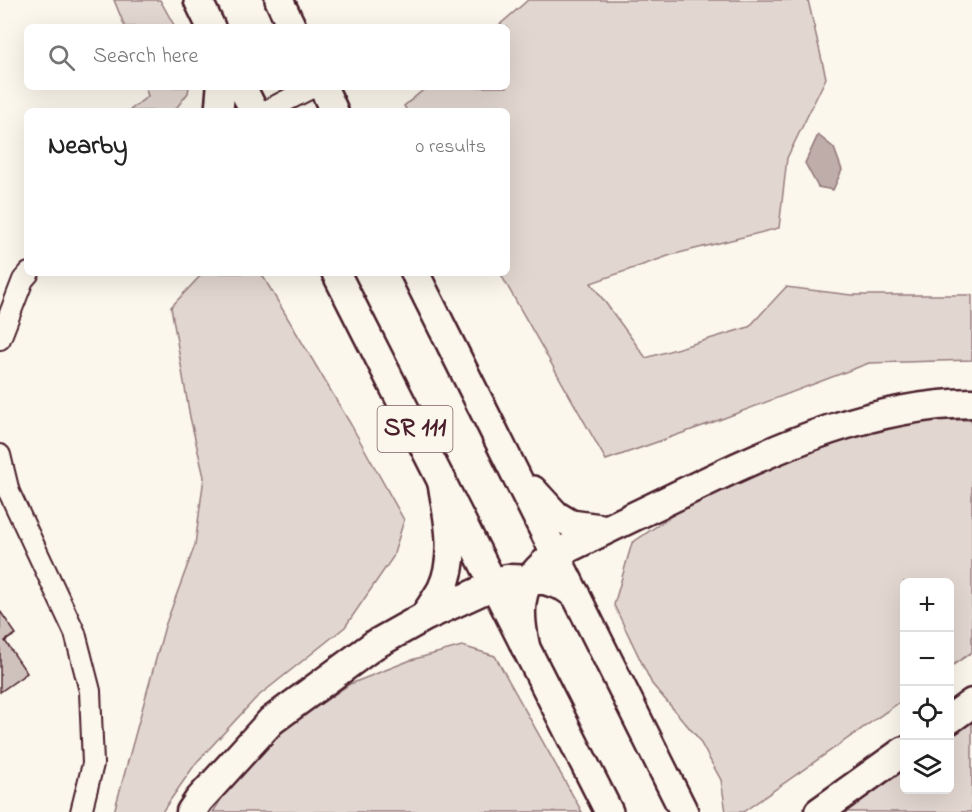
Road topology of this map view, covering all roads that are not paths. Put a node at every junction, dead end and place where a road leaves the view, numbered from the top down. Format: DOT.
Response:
graph roads {
  1 [pos="198,0"];
  2 [pos="279,0"];
  3 [pos="210,24"];
  4 [pos="291,24"];
  5 [pos="221,90"];
  6 [pos="244,90"];
  7 [pos="308,90"];
  8 [pos="324,90"];
  9 [pos="219,108"];
  10 [pos="252,108"];
  11 [pos="272,108"];
  12 [pos="333,108"];
  13 [pos="26,276"];
  14 [pos="338,276"];
  15 [pos="416,276"];
  16 [pos="0,339"];
  17 [pos="972,403"];
  18 [pos="0,455"];
  19 [pos="511,468"];
  20 [pos="442,481"];
  21 [pos="608,529"];
  22 [pos="556,554"];
  23 [pos="530,579"];
  24 [pos="495,584"];
  25 [pos="575,594"];
  26 [pos="424,617"];
  27 [pos="525,646"];
  28 [pos="972,704"];
  29 [pos="954,716"];
  30 [pos="900,754"];
  31 [pos="81,812"];
  32 [pos="191,812"];
  33 [pos="609,812"];
  34 [pos="684,812"];
  35 [pos="819,812"];
  1 -- 3 [label="highway"];
  2 -- 4 [label="highway"];
  5 -- 9 [label="highway"];
  6 -- 10 [label="highway"];
  7 -- 11 [label="street"];
  8 -- 12 [label="highway"];
  13 -- 16 [label="street"];
  14 -- 20 [label="highway, SR 111"];
  15 -- 19 [label="highway, SR 111"];
  17 -- 21 [label="highway"];
  18 -- 31 [label="street"];
  19 -- 21 [label="highway"];
  19 -- 22 [label="highway, SR 111"];
  20 -- 24 [label="highway, SR 111"];
  20 -- 26 [label="highway"];
  21 -- 22 [label="highway"];
  22 -- 23 [label="highway"];
  22 -- 25 [label="highway, SR 111"];
  23 -- 24 [label="highway"];
  23 -- 25 [label="highway"];
  23 -- 27 [label="highway"];
  24 -- 26 [label="highway"];
  24 -- 27 [label="highway, SR 111"];
  25 -- 34 [label="highway, SR 111"];
  26 -- 32 [label="highway"];
  27 -- 33 [label="highway, SR 111"];
  28 -- 29 [label="highway"];
  30 -- 35 [label="highway"];
}
